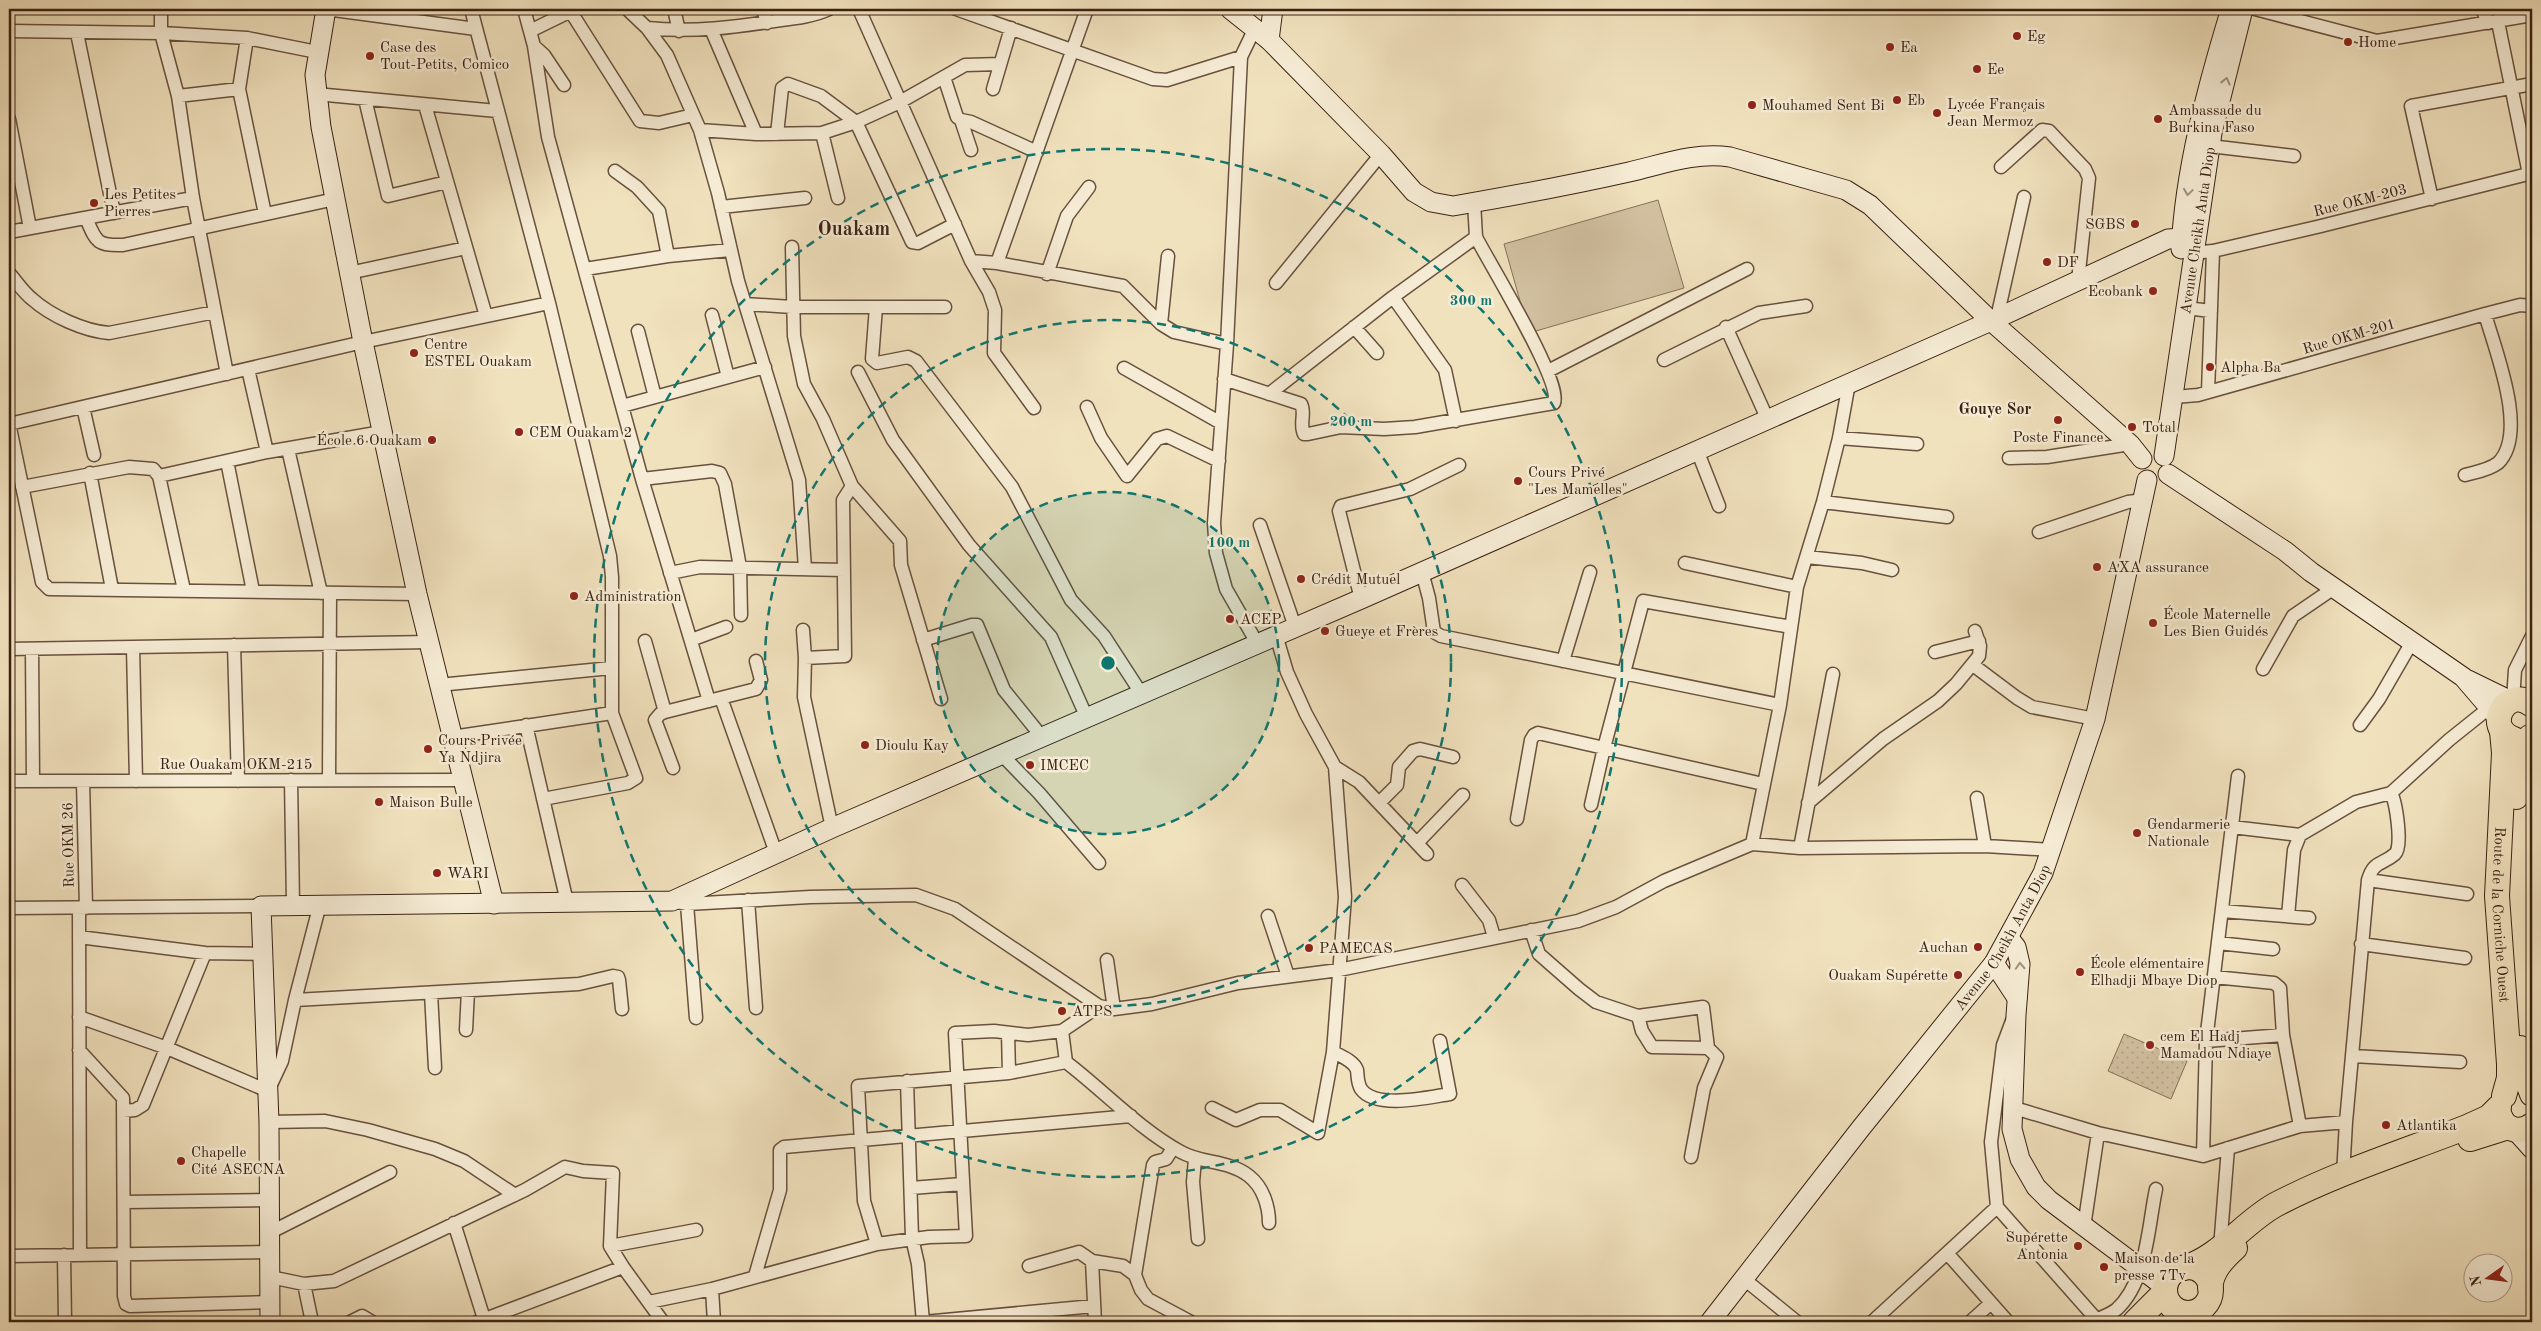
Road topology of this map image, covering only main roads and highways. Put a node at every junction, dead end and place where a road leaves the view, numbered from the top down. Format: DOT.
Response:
graph roads {
  1 [pos="2512,706"];
  2 [pos="2531,736"];
  3 [pos="2532,1095"];
  4 [pos="2512,1117"];
  5 [pos="2172,1280"];
  6 [pos="2210,1288"];
  7 [pos="2181,1312"];
  8 [pos="2135,1322"];
  9 [pos="2155,1322"];
  1 -- 2 [label="highway"];
  1 -- 4 [label="highway, Route de la Corniche Ouest"];
  2 -- 3 [label="highway, Route de la Corniche Ouest"];
  3 -- 4 [label="highway"];
  4 -- 5 [label="highway"];
  4 -- 6 [label="highway"];
  5 -- 6 [label="highway"];
  5 -- 7 [label="highway"];
  5 -- 8 [label="highway"];
  6 -- 7 [label="highway"];
  7 -- 9 [label="highway"];
}
